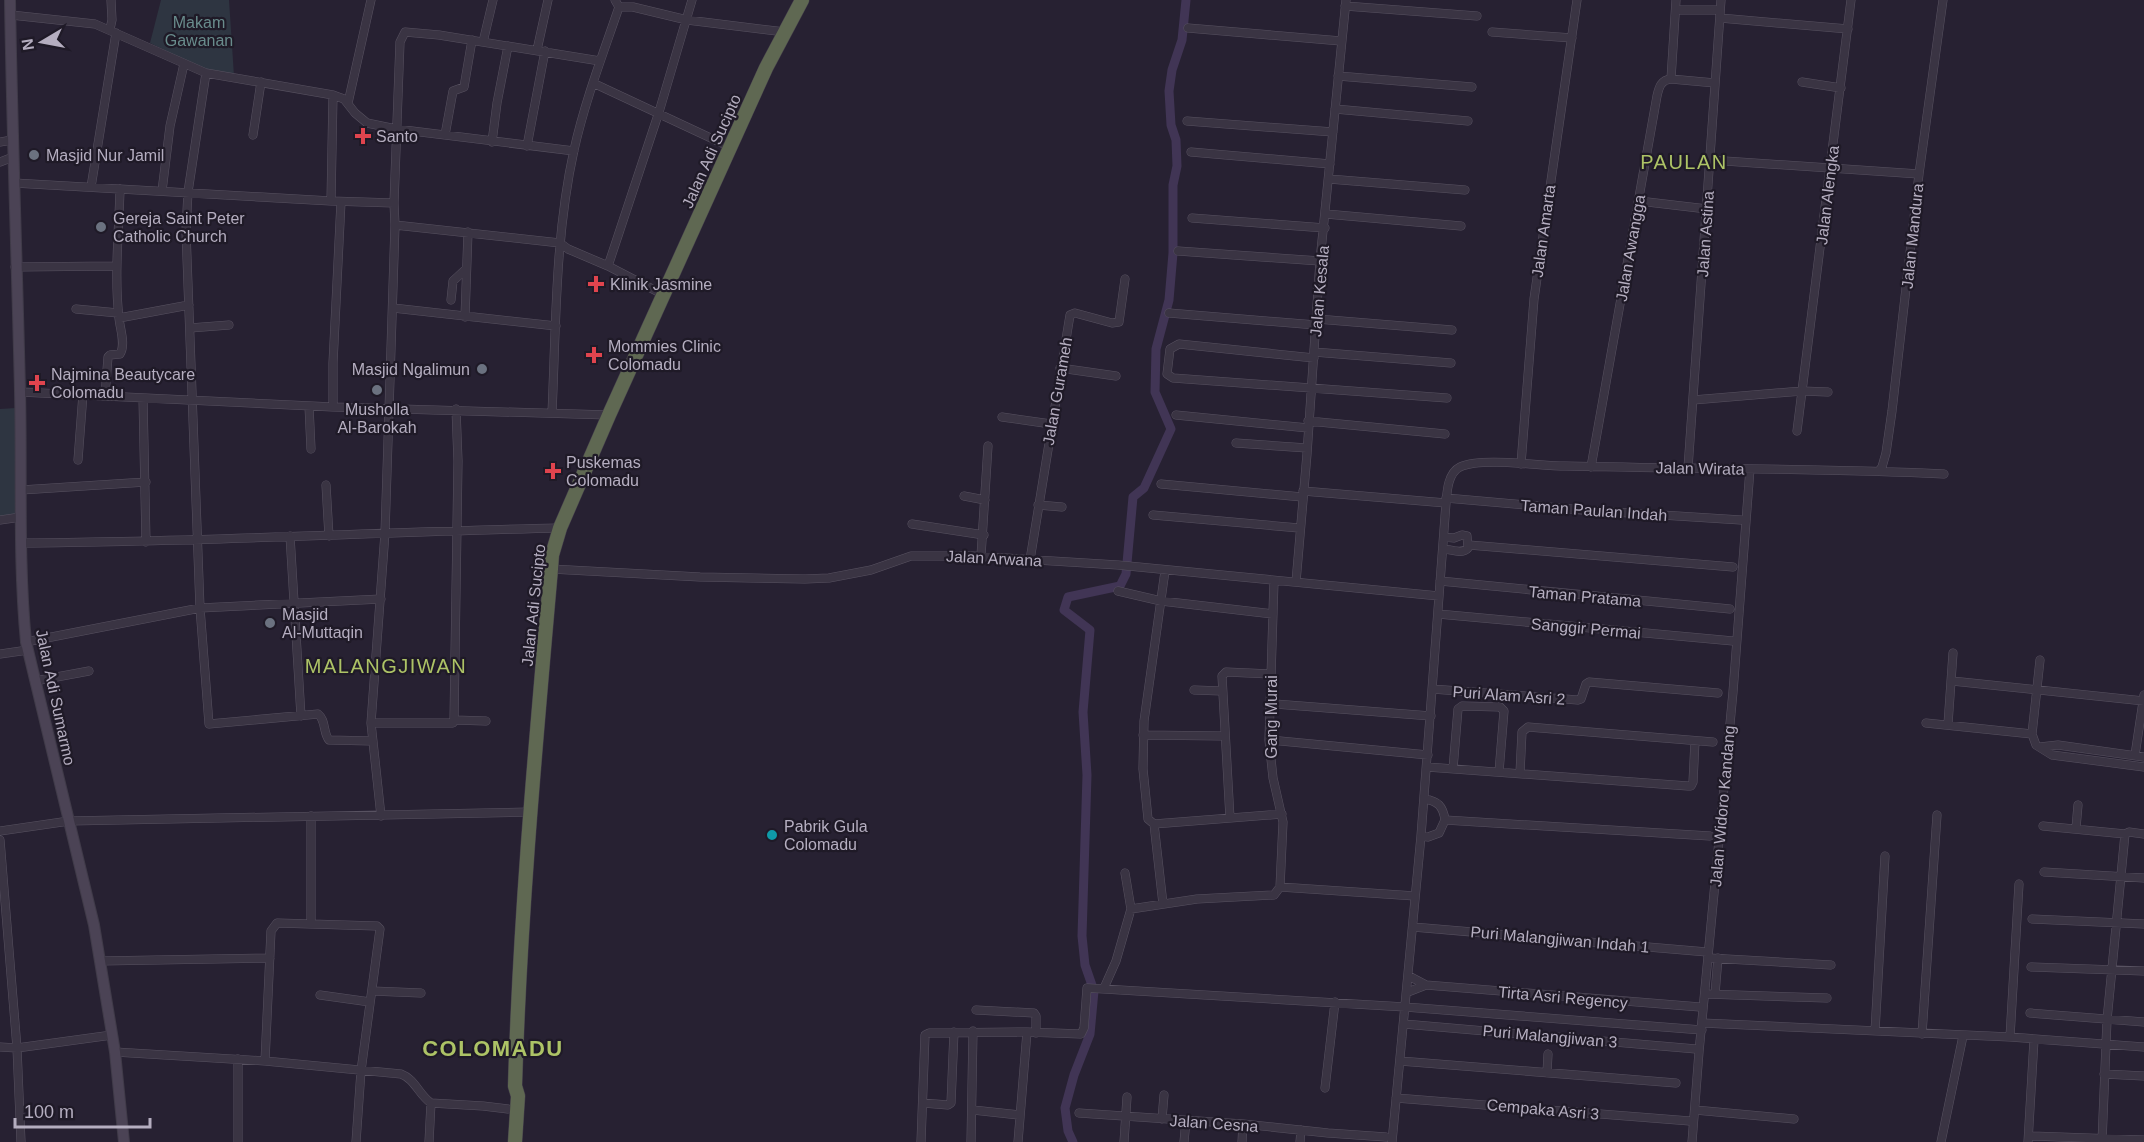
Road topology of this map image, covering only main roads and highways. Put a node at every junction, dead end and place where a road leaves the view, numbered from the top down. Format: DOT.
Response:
graph roads {
  1 [pos="10,0"];
  2 [pos="802,0"];
  3 [pos="5,30"];
  4 [pos="515,1086"];
  5 [pos="124,1142"];
  6 [pos="506,1142"];
  7 [pos="515,1142"];
  1 -- 3 [label="main road, Jalan Adi Sumarmo"];
  2 -- 4 [label="highway, Jalan Adi Sucipto"];
  3 -- 5 [label="main road, Jalan Adi Sumarmo"];
  4 -- 6 [label="highway, Jalan Adi Sucipto"];
  4 -- 7 [label="highway, Jalan Adi Sucipto"];
}
